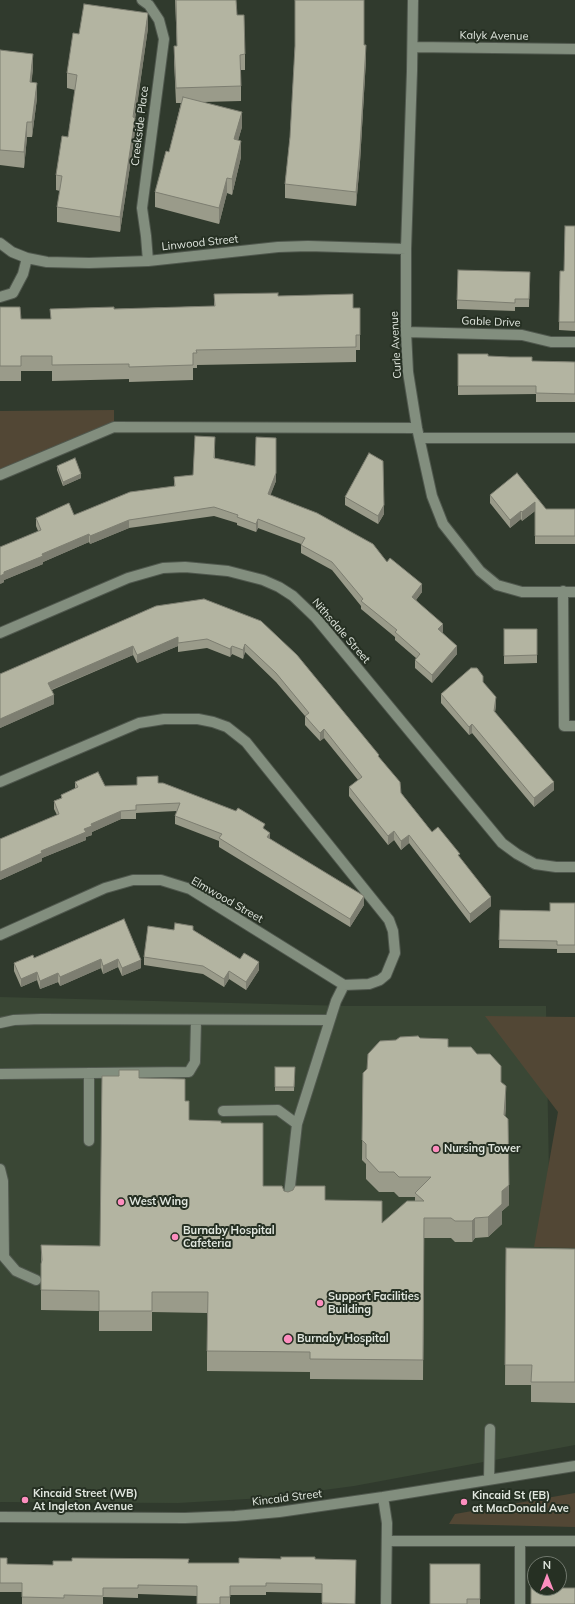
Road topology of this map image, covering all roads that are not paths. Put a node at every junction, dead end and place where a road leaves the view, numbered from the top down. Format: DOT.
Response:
graph roads {
  1 [pos="142,0"];
  2 [pos="413,0"];
  3 [pos="413,46"];
  4 [pos="575,49"];
  5 [pos="0,243"];
  6 [pos="406,249"];
  7 [pos="27,258"];
  8 [pos="148,261"];
  9 [pos="0,297"];
  10 [pos="406,332"];
  11 [pos="575,342"];
  12 [pos="418,433"];
  13 [pos="575,438"];
  14 [pos="0,475"];
  15 [pos="563,592"];
  16 [pos="575,592"];
  17 [pos="0,633"];
  18 [pos="575,726"];
  19 [pos="0,782"];
  20 [pos="575,867"];
  21 [pos="0,935"];
  22 [pos="344,985"];
  23 [pos="330,1020"];
  24 [pos="196,1021"];
  25 [pos="0,1023"];
  26 [pos="89,1073"];
  27 [pos="0,1074"];
  28 [pos="222,1111"];
  29 [pos="297,1124"];
  30 [pos="89,1141"];
  31 [pos="0,1169"];
  32 [pos="288,1206"];
  33 [pos="2,1237"];
  34 [pos="36,1280"];
  35 [pos="490,1429"];
  36 [pos="575,1466"];
  37 [pos="489,1480"];
  38 [pos="383,1497"];
  39 [pos="0,1517"];
  40 [pos="387,1541"];
  41 [pos="520,1541"];
  42 [pos="575,1541"];
  43 [pos="386,1604"];
  44 [pos="520,1604"];
  1 -- 8 [label="street, Creekside Place"];
  2 -- 3 [label="street, Curle Avenue"];
  3 -- 4 [label="street, Kalyk Avenue"];
  3 -- 6 [label="street, Curle Avenue"];
  5 -- 7 [label="street, Linwood Street"];
  6 -- 8 [label="street, Linwood Street"];
  6 -- 10 [label="street, Curle Avenue"];
  7 -- 8 [label="street, Linwood Street"];
  7 -- 9 [label="street"];
  10 -- 11 [label="street, Gable Drive"];
  10 -- 12 [label="street, Curle Avenue"];
  12 -- 13 [label="street"];
  12 -- 14 [label="street"];
  12 -- 15 [label="street, Curle Avenue"];
  15 -- 16 [label="street, Curle Avenue"];
  15 -- 18 [label="street"];
  17 -- 20 [label="street, Nithsdale Street"];
  19 -- 22 [label="street"];
  21 -- 22 [label="street, Elmwood Street"];
  22 -- 23 [label="street"];
  23 -- 24 [label="street"];
  23 -- 29 [label="street"];
  24 -- 25 [label="street"];
  24 -- 26 [label="street"];
  26 -- 27 [label="street"];
  26 -- 30 [label="street"];
  28 -- 29 [label="street"];
  29 -- 32 [label="street"];
  31 -- 33 [label="street"];
  33 -- 34 [label="street"];
  35 -- 37 [label="street"];
  36 -- 37 [label="street, Kincaid Street"];
  37 -- 38 [label="street, Kincaid Street"];
  38 -- 39 [label="street, Kincaid Street"];
  38 -- 40 [label="street"];
  40 -- 41 [label="street"];
  40 -- 43 [label="street"];
  41 -- 42 [label="street"];
  41 -- 44 [label="street"];
}
